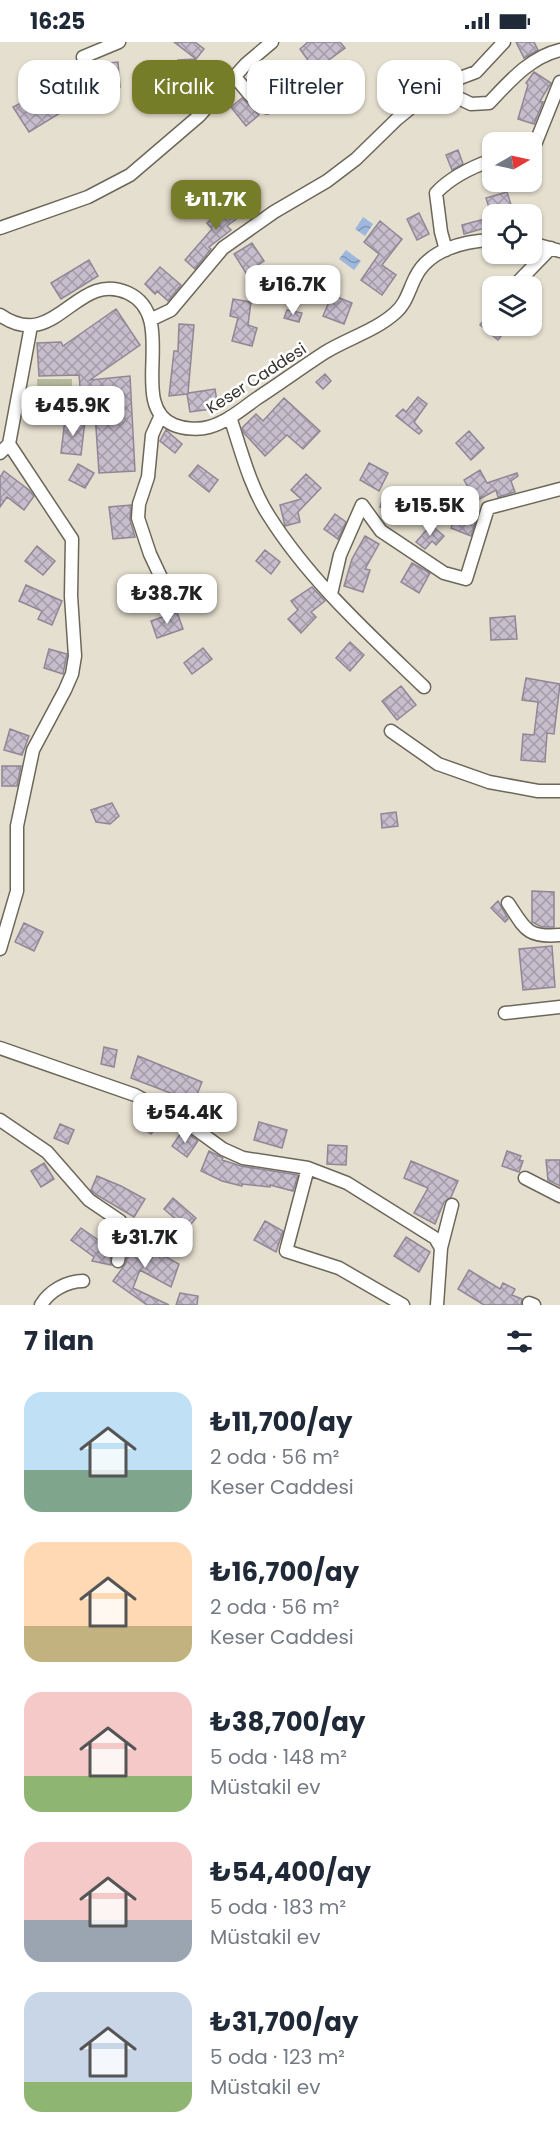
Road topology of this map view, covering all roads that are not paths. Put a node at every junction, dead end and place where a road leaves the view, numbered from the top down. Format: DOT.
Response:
graph roads {
  1 [pos="119,42"];
  2 [pos="272,42"];
  3 [pos="504,42"];
  4 [pos="560,50"];
  5 [pos="83,57"];
  6 [pos="235,76"];
  7 [pos="463,77"];
  8 [pos="560,82"];
  9 [pos="247,91"];
  10 [pos="463,100"];
  11 [pos="201,114"];
  12 [pos="402,114"];
  13 [pos="540,132"];
  14 [pos="482,164"];
  15 [pos="0,228"];
  16 [pos="482,241"];
  17 [pos="446,250"];
  18 [pos="556,250"];
  19 [pos="526,276"];
  20 [pos="0,315"];
  21 [pos="150,320"];
  22 [pos="31,326"];
  23 [pos="161,415"];
  24 [pos="230,417"];
  25 [pos="5,448"];
  26 [pos="560,489"];
  27 [pos="331,594"];
  28 [pos="173,603"];
  29 [pos="424,687"];
  30 [pos="391,731"];
  31 [pos="560,791"];
  32 [pos="508,903"];
  33 [pos="560,935"];
  34 [pos="0,949"];
  35 [pos="560,1007"];
  36 [pos="505,1013"];
  37 [pos="0,1048"];
  38 [pos="0,1120"];
  39 [pos="308,1168"];
  40 [pos="525,1178"];
  41 [pos="560,1196"];
  42 [pos="452,1205"];
  43 [pos="441,1248"];
  44 [pos="118,1261"];
  45 [pos="83,1281"];
  46 [pos="41,1305"];
  47 [pos="403,1305"];
  48 [pos="437,1305"];
  1 -- 5 [label="street"];
  2 -- 6 [label="street"];
  3 -- 7 [label="street"];
  4 -- 10 [label="street"];
  6 -- 9 [label="street"];
  8 -- 13 [label="street"];
  11 -- 15 [label="street"];
  12 -- 21 [label="street"];
  14 -- 17 [label="street"];
  16 -- 17 [label="street, Keser Caddesi"];
  17 -- 24 [label="street, Keser Caddesi"];
  18 -- 19 [label="street"];
  20 -- 22 [label="street"];
  21 -- 22 [label="street"];
  21 -- 23 [label="street"];
  22 -- 25 [label="street"];
  23 -- 24 [label="street, Keser Caddesi"];
  23 -- 28 [label="street"];
  24 -- 27 [label="street"];
  25 -- 34 [label="street"];
  26 -- 27 [label="street"];
  27 -- 29 [label="street"];
  30 -- 31 [label="street"];
  32 -- 33 [label="street"];
  35 -- 36 [label="street"];
  37 -- 39 [label="street"];
  38 -- 44 [label="street"];
  39 -- 43 [label="street"];
  39 -- 47 [label="street"];
  40 -- 41 [label="street"];
  42 -- 43 [label="street"];
  43 -- 48 [label="street"];
  45 -- 46 [label="street"];
}
